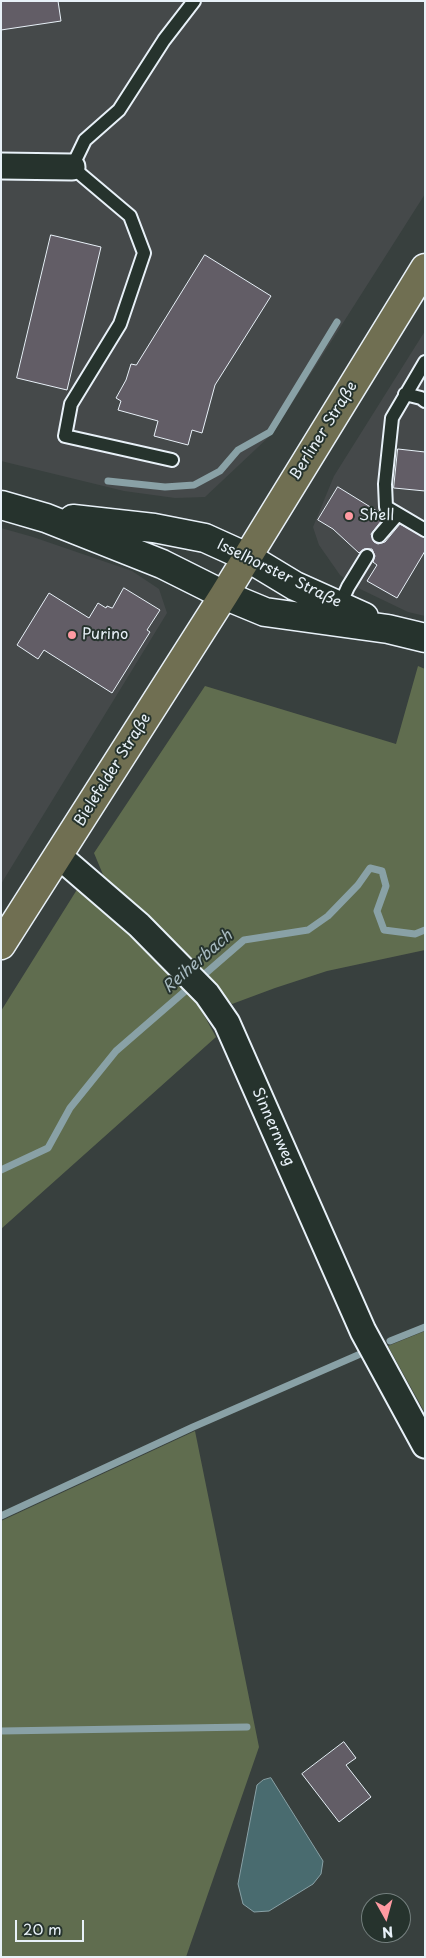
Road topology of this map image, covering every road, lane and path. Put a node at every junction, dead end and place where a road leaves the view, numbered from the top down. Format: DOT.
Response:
graph roads {
  1 [pos="194,1"];
  2 [pos="1,166"];
  3 [pos="72,167"];
  4 [pos="425,268"];
  5 [pos="425,362"];
  6 [pos="405,394"];
  7 [pos="425,401"];
  8 [pos="172,460"];
  9 [pos="1,505"];
  10 [pos="398,514"];
  11 [pos="46,518"];
  12 [pos="425,530"];
  13 [pos="379,536"];
  14 [pos="367,556"];
  15 [pos="247,557"];
  16 [pos="224,595"];
  17 [pos="336,613"];
  18 [pos="425,638"];
  19 [pos="59,856"];
  20 [pos="1,945"];
  21 [pos="425,1445"];
  1 -- 3 [label="lane"];
  2 -- 3 [label="street"];
  3 -- 8 [label="lane"];
  4 -- 15 [label="main road, Berliner Straße"];
  5 -- 6 [label="lane"];
  6 -- 7 [label="lane"];
  6 -- 10 [label="lane"];
  9 -- 11 [label="street, Isselhorster Straße"];
  10 -- 12 [label="lane"];
  10 -- 13 [label="lane"];
  11 -- 15 [label="street, Isselhorster Straße"];
  11 -- 16 [label="street, Isselhorster Straße"];
  14 -- 17 [label="lane"];
  15 -- 16 [label="main road, Berliner Straße"];
  15 -- 17 [label="street, Isselhorster Straße"];
  16 -- 17 [label="street, Isselhorster Straße"];
  16 -- 19 [label="main road, Bielefelder Straße"];
  17 -- 18 [label="street, Isselhorster Straße"];
  19 -- 20 [label="main road, Bielefelder Straße"];
  19 -- 21 [label="street, Sinnernweg"];
}
